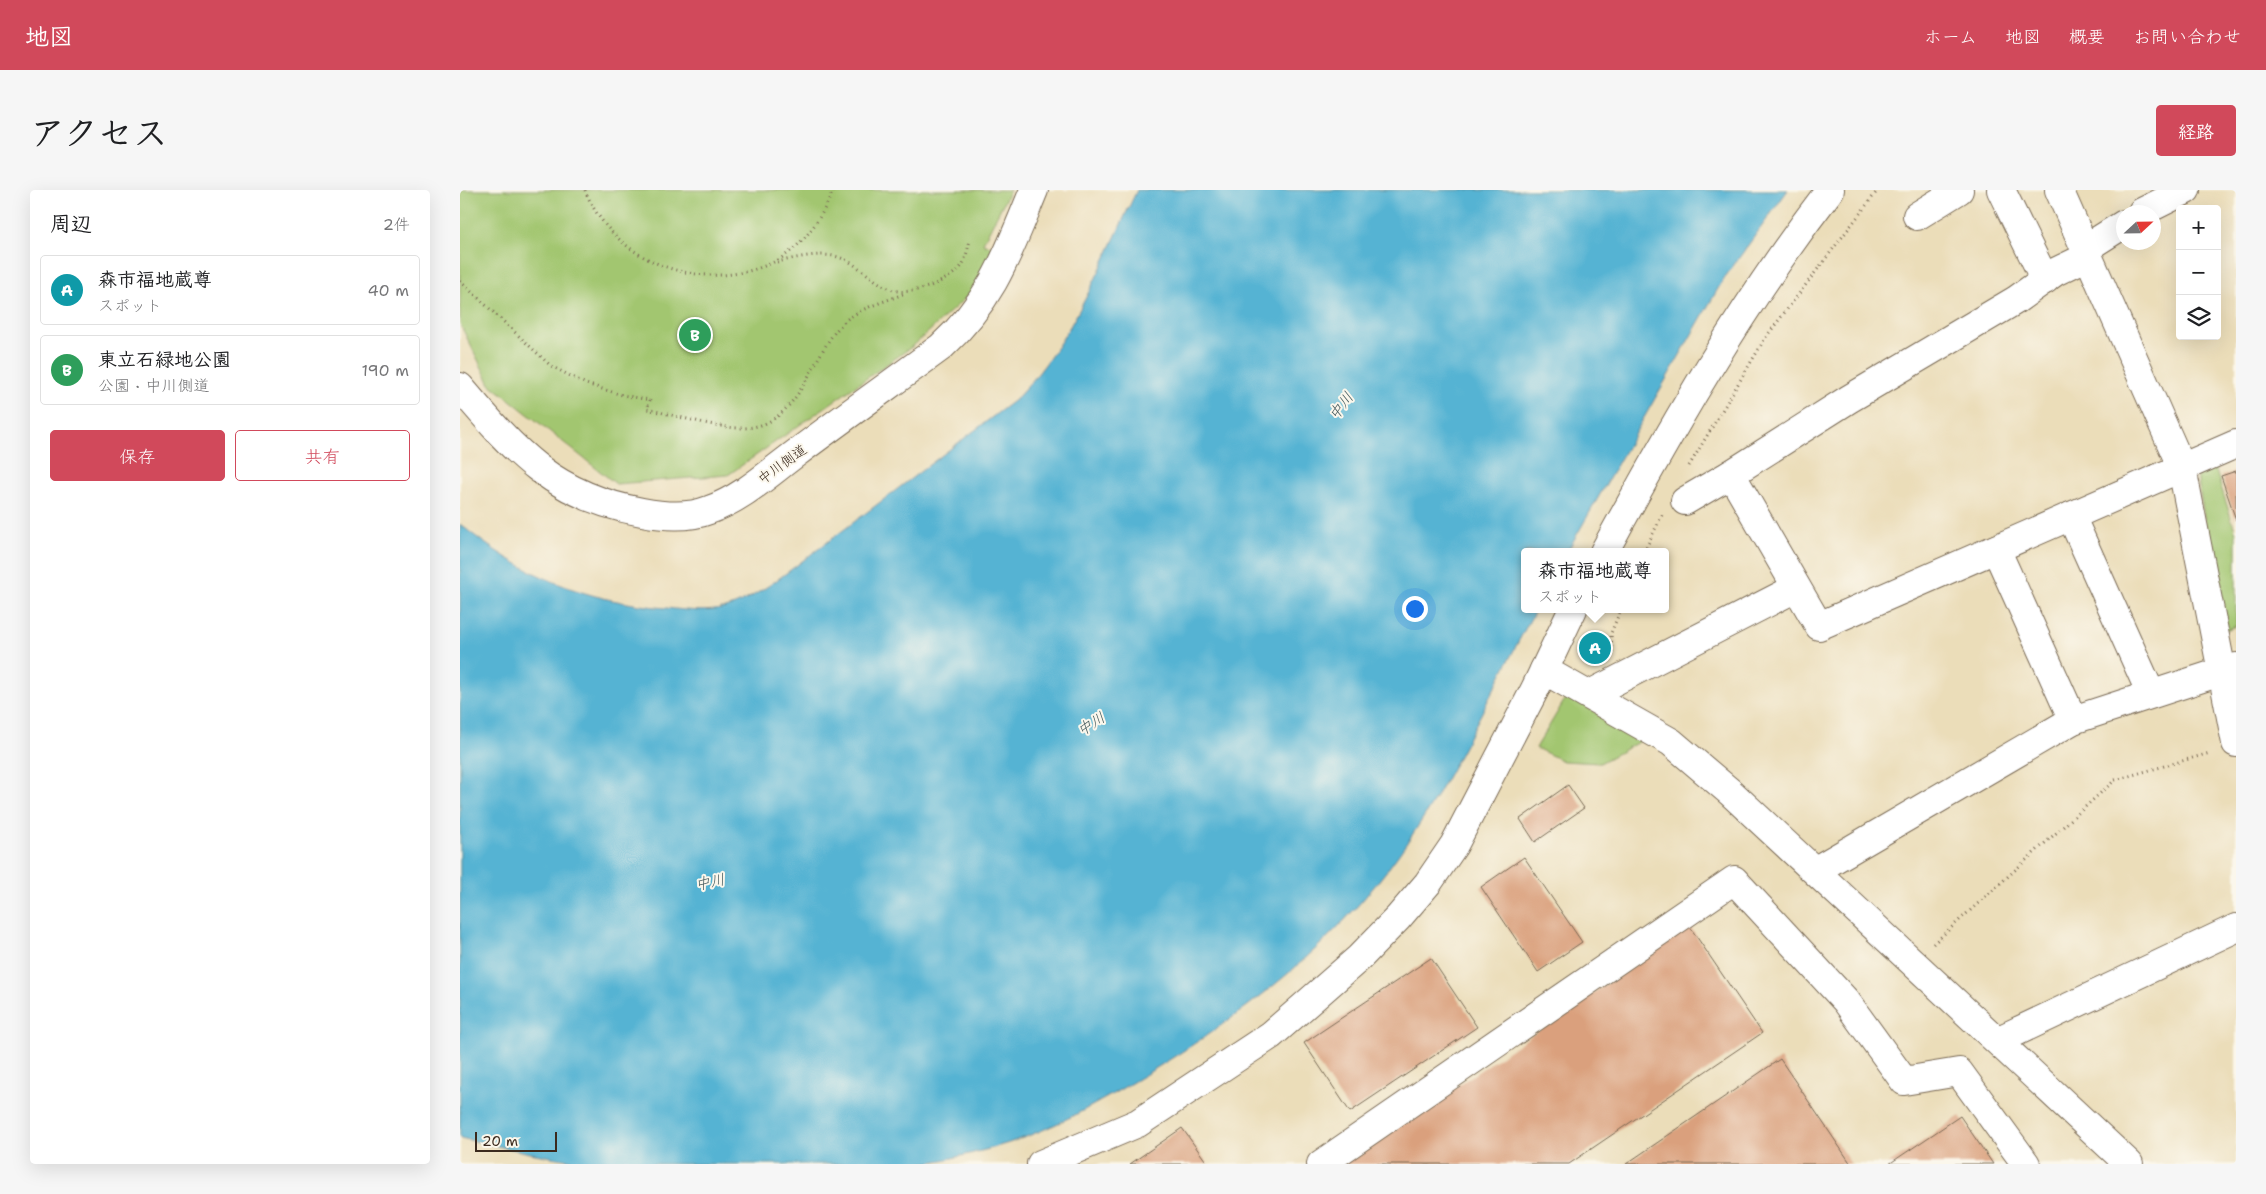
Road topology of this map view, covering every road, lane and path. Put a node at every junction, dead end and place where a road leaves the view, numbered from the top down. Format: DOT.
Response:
graph roads {
  1 [pos="585,190"];
  2 [pos="834,190"];
  3 [pos="1034,190"];
  4 [pos="1830,190"];
  5 [pos="1878,190"];
  6 [pos="1959,190"];
  7 [pos="2001,190"];
  8 [pos="2059,190"];
  9 [pos="2186,190"];
  10 [pos="2156,205"];
  11 [pos="1917,216"];
  12 [pos="2116,230"];
  13 [pos="970,240"];
  14 [pos="2090,248"];
  15 [pos="774,262"];
  16 [pos="2045,280"];
  17 [pos="460,281"];
  18 [pos="906,293"];
  19 [pos="460,387"];
  20 [pos="2236,444"];
  21 [pos="2182,468"];
  22 [pos="1685,474"];
  23 [pos="1731,474"];
  24 [pos="1674,507"];
  25 [pos="2071,516"];
  26 [pos="1606,548"];
  27 [pos="1647,548"];
  28 [pos="1996,549"];
  29 [pos="1796,588"];
  30 [pos="1571,613"];
  31 [pos="1619,613"];
  32 [pos="1544,670"];
  33 [pos="2228,670"];
  34 [pos="1602,688"];
  35 [pos="2150,694"];
  36 [pos="2073,720"];
  37 [pos="2227,747"];
  38 [pos="1816,870"];
  39 [pos="2236,928"];
  40 [pos="1914,961"];
  41 [pos="1999,1040"];
  42 [pos="1042,1164"];
  43 [pos="1321,1164"];
  44 [pos="2026,1164"];
  45 [pos="2129,1164"];
  1 -- 15 [label="path"];
  2 -- 15 [label="path"];
  3 -- 19 [label="street, 中川側道"];
  4 -- 26 [label="street"];
  5 -- 22 [label="path"];
  6 -- 11 [label="street"];
  7 -- 16 [label="street"];
  8 -- 14 [label="street"];
  9 -- 10 [label="street"];
  12 -- 14 [label="street"];
  13 -- 18 [label="path"];
  14 -- 16 [label="street"];
  14 -- 21 [label="street"];
  15 -- 18 [label="path"];
  16 -- 23 [label="street"];
  17 -- 18 [label="path"];
  20 -- 21 [label="street"];
  21 -- 25 [label="street"];
  21 -- 33 [label="street"];
  23 -- 24 [label="street"];
  23 -- 29 [label="street"];
  24 -- 27 [label="path"];
  25 -- 28 [label="street"];
  25 -- 35 [label="street"];
  28 -- 29 [label="street"];
  28 -- 36 [label="street"];
  29 -- 34 [label="street"];
  30 -- 32 [label="street"];
  31 -- 34 [label="path"];
  32 -- 34 [label="street"];
  32 -- 42 [label="street"];
  33 -- 35 [label="street"];
  33 -- 37 [label="street"];
  34 -- 38 [label="street"];
  35 -- 36 [label="street"];
  36 -- 38 [label="street"];
  37 -- 40 [label="path"];
  38 -- 40 [label="street"];
  39 -- 41 [label="street"];
  40 -- 41 [label="street"];
  41 -- 45 [label="street"];
  43 -- 44 [label="street"];
}
